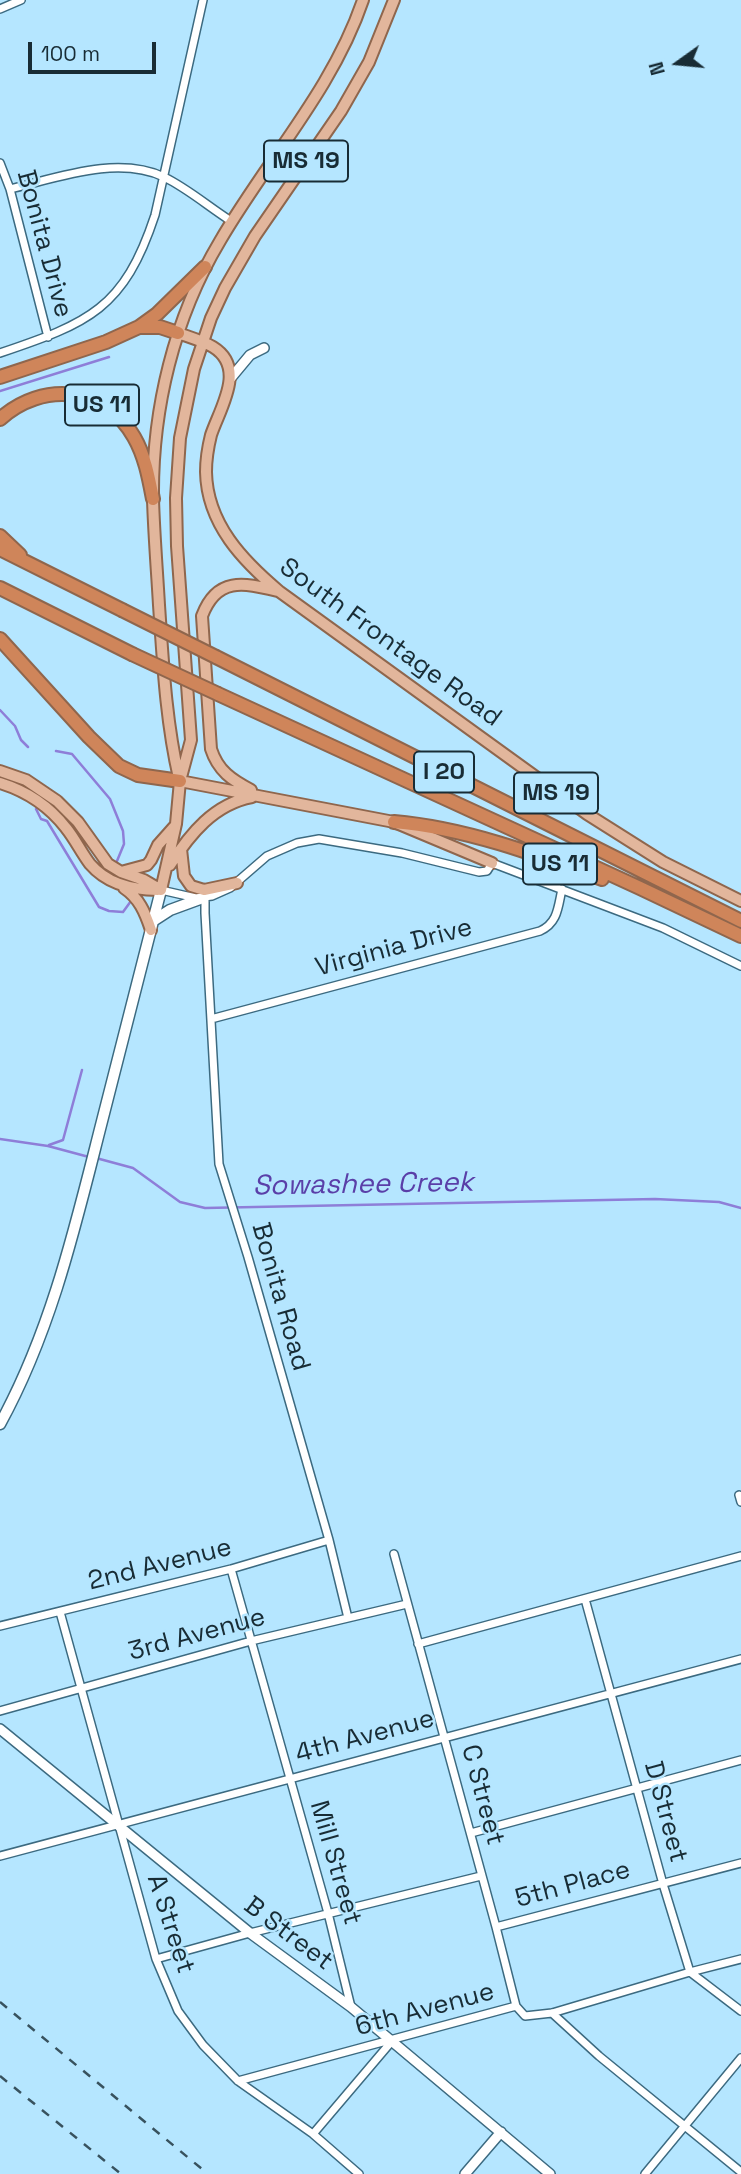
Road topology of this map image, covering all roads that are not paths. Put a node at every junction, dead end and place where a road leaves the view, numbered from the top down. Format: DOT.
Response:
graph roads {
  1 [pos="21,0"];
  2 [pos="203,0"];
  3 [pos="363,0"];
  4 [pos="394,0"];
  5 [pos="0,9"];
  6 [pos="0,163"];
  7 [pos="165,177"];
  8 [pos="10,189"];
  9 [pos="231,221"];
  10 [pos="205,267"];
  11 [pos="139,327"];
  12 [pos="178,333"];
  13 [pos="48,337"];
  14 [pos="202,342"];
  15 [pos="264,348"];
  16 [pos="0,353"];
  17 [pos="0,377"];
  18 [pos="230,379"];
  19 [pos="0,419"];
  20 [pos="153,499"];
  21 [pos="0,536"];
  22 [pos="0,549"];
  23 [pos="28,562"];
  24 [pos="0,587"];
  25 [pos="280,592"];
  26 [pos="0,639"];
  27 [pos="0,771"];
  28 [pos="180,781"];
  29 [pos="0,783"];
  30 [pos="261,796"];
  31 [pos="176,818"];
  32 [pos="394,822"];
  33 [pos="181,849"];
  34 [pos="492,863"];
  35 [pos="166,872"];
  36 [pos="120,878"];
  37 [pos="237,883"];
  38 [pos="640,888"];
  39 [pos="562,889"];
  40 [pos="161,890"];
  41 [pos="202,898"];
  42 [pos="741,901"];
  43 [pos="741,921"];
  44 [pos="152,926"];
  45 [pos="741,936"];
  46 [pos="741,966"];
  47 [pos="211,1019"];
  48 [pos="0,1424"];
  49 [pos="328,1540"];
  50 [pos="394,1554"];
  51 [pos="741,1556"];
  52 [pos="231,1569"];
  53 [pos="585,1600"];
  54 [pos="407,1604"];
  55 [pos="60,1612"];
  56 [pos="348,1618"];
  57 [pos="0,1626"];
  58 [pos="251,1642"];
  59 [pos="418,1644"];
  60 [pos="741,1659"];
  61 [pos="82,1689"];
  62 [pos="611,1694"];
  63 [pos="0,1711"];
  64 [pos="0,1729"];
  65 [pos="444,1737"];
  66 [pos="741,1760"];
  67 [pos="289,1779"];
  68 [pos="637,1788"];
  69 [pos="118,1825"];
  70 [pos="471,1833"];
  71 [pos="0,1856"];
  72 [pos="741,1863"];
  73 [pos="481,1876"];
  74 [pos="663,1884"];
  75 [pos="328,1913"];
  76 [pos="496,1927"];
  77 [pos="250,1933"];
  78 [pos="156,1959"];
  79 [pos="741,1959"];
  80 [pos="690,1972"];
  81 [pos="516,2006"];
  82 [pos="352,2007"];
  83 [pos="741,2011"];
  84 [pos="552,2013"];
  85 [pos="393,2041"];
  86 [pos="741,2058"];
  87 [pos="239,2081"];
  88 [pos="685,2126"];
  89 [pos="500,2132"];
  90 [pos="313,2134"];
  91 [pos="741,2172"];
  92 [pos="359,2174"];
  93 [pos="465,2174"];
  94 [pos="550,2174"];
  95 [pos="645,2174"];
  1 -- 5 [label="street"];
  2 -- 7 [label="street"];
  3 -- 9 [label="main road, MS 19"];
  4 -- 14 [label="main road, MS 19"];
  6 -- 8 [label="street, Bonita Drive"];
  7 -- 8 [label="street"];
  7 -- 9 [label="street"];
  7 -- 13 [label="street"];
  8 -- 13 [label="street, Bonita Drive"];
  9 -- 10 [label="main road, MS 19"];
  10 -- 11 [label="highway"];
  10 -- 12 [label="main road, MS 19"];
  11 -- 12 [label="highway"];
  11 -- 17 [label="highway"];
  12 -- 14 [label="main road"];
  12 -- 20 [label="main road, MS 19"];
  13 -- 16 [label="street"];
  14 -- 18 [label="main road"];
  14 -- 28 [label="main road"];
  15 -- 18 [label="street"];
  18 -- 25 [label="main road, South Frontage Road / MS 19"];
  19 -- 20 [label="highway, US 11"];
  20 -- 28 [label="main road, US 11"];
  21 -- 23 [label="highway"];
  22 -- 23 [label="highway, I 20"];
  23 -- 43 [label="highway, I 20, bridge"];
  24 -- 38 [label="highway, I 20, bridge"];
  25 -- 30 [label="main road"];
  25 -- 42 [label="main road, South Frontage Road / MS 19"];
  26 -- 28 [label="highway"];
  27 -- 36 [label="main road"];
  28 -- 30 [label="main road"];
  28 -- 31 [label="main road, US 11"];
  29 -- 36 [label="main road"];
  30 -- 32 [label="main road, US 11"];
  30 -- 33 [label="main road, US 11"];
  31 -- 33 [label="main road"];
  31 -- 35 [label="main road"];
  31 -- 36 [label="main road"];
  32 -- 34 [label="main road"];
  32 -- 38 [label="highway, US 11"];
  33 -- 35 [label="main road, US 11"];
  33 -- 37 [label="main road"];
  34 -- 37 [label="street"];
  34 -- 39 [label="street"];
  35 -- 40 [label="main road, US 11"];
  36 -- 40 [label="main road"];
  36 -- 44 [label="main road"];
  37 -- 41 [label="street"];
  38 -- 45 [label="highway, I 20"];
  39 -- 46 [label="street"];
  39 -- 47 [label="street, Virginia Drive"];
  40 -- 41 [label="street"];
  40 -- 44 [label="main road"];
  41 -- 44 [label="main road"];
  41 -- 47 [label="street, Bonita Road"];
  44 -- 48 [label="main road"];
  47 -- 49 [label="street, Bonita Road"];
  49 -- 52 [label="street, 2nd Avenue"];
  49 -- 56 [label="street, Bonita Road"];
  50 -- 54 [label="street, C Street"];
  51 -- 53 [label="street"];
  52 -- 55 [label="street, 2nd Avenue"];
  52 -- 58 [label="street, Mill Street"];
  53 -- 59 [label="street"];
  53 -- 62 [label="street, D Street"];
  54 -- 56 [label="street, 3rd Avenue"];
  54 -- 59 [label="street, C Street"];
  55 -- 57 [label="street, 2nd Avenue"];
  55 -- 61 [label="street, A Street"];
  56 -- 58 [label="street, 3rd Avenue"];
  58 -- 61 [label="street, 3rd Avenue"];
  58 -- 67 [label="street, Mill Street"];
  59 -- 65 [label="street, C Street"];
  60 -- 62 [label="street, 4th Avenue"];
  61 -- 63 [label="street, 3rd Avenue"];
  61 -- 69 [label="street, A Street"];
  62 -- 65 [label="street, 4th Avenue"];
  62 -- 68 [label="street, D Street"];
  64 -- 69 [label="street, B Street"];
  65 -- 67 [label="street, 4th Avenue"];
  65 -- 70 [label="street, C Street"];
  66 -- 68 [label="street"];
  67 -- 69 [label="street, 4th Avenue"];
  67 -- 75 [label="street, Mill Street"];
  68 -- 70 [label="street"];
  68 -- 74 [label="street, D Street"];
  69 -- 71 [label="street, 4th Avenue"];
  69 -- 77 [label="street, B Street"];
  69 -- 78 [label="street, A Street"];
  70 -- 73 [label="street, C Street"];
  72 -- 74 [label="street, 5th Place"];
  73 -- 75 [label="street"];
  73 -- 76 [label="street, C Street"];
  74 -- 76 [label="street, 5th Place"];
  74 -- 80 [label="street, D Street"];
  75 -- 77 [label="street"];
  75 -- 82 [label="street, Mill Street"];
  76 -- 81 [label="street, C Street"];
  77 -- 78 [label="street"];
  77 -- 82 [label="street, B Street"];
  78 -- 87 [label="street, A Street"];
  79 -- 80 [label="street, 6th Avenue"];
  80 -- 83 [label="street"];
  80 -- 84 [label="street, 6th Avenue"];
  81 -- 84 [label="street, 6th Avenue"];
  81 -- 85 [label="street, 6th Avenue"];
  82 -- 85 [label="street, B Street"];
  84 -- 88 [label="street"];
  85 -- 87 [label="street, 6th Avenue"];
  85 -- 89 [label="street, B Street"];
  85 -- 90 [label="street"];
  86 -- 88 [label="street"];
  87 -- 90 [label="street, A Street"];
  88 -- 91 [label="street"];
  88 -- 95 [label="street"];
  89 -- 93 [label="street"];
  89 -- 94 [label="street, B Street"];
  90 -- 92 [label="street, A Street"];
}
